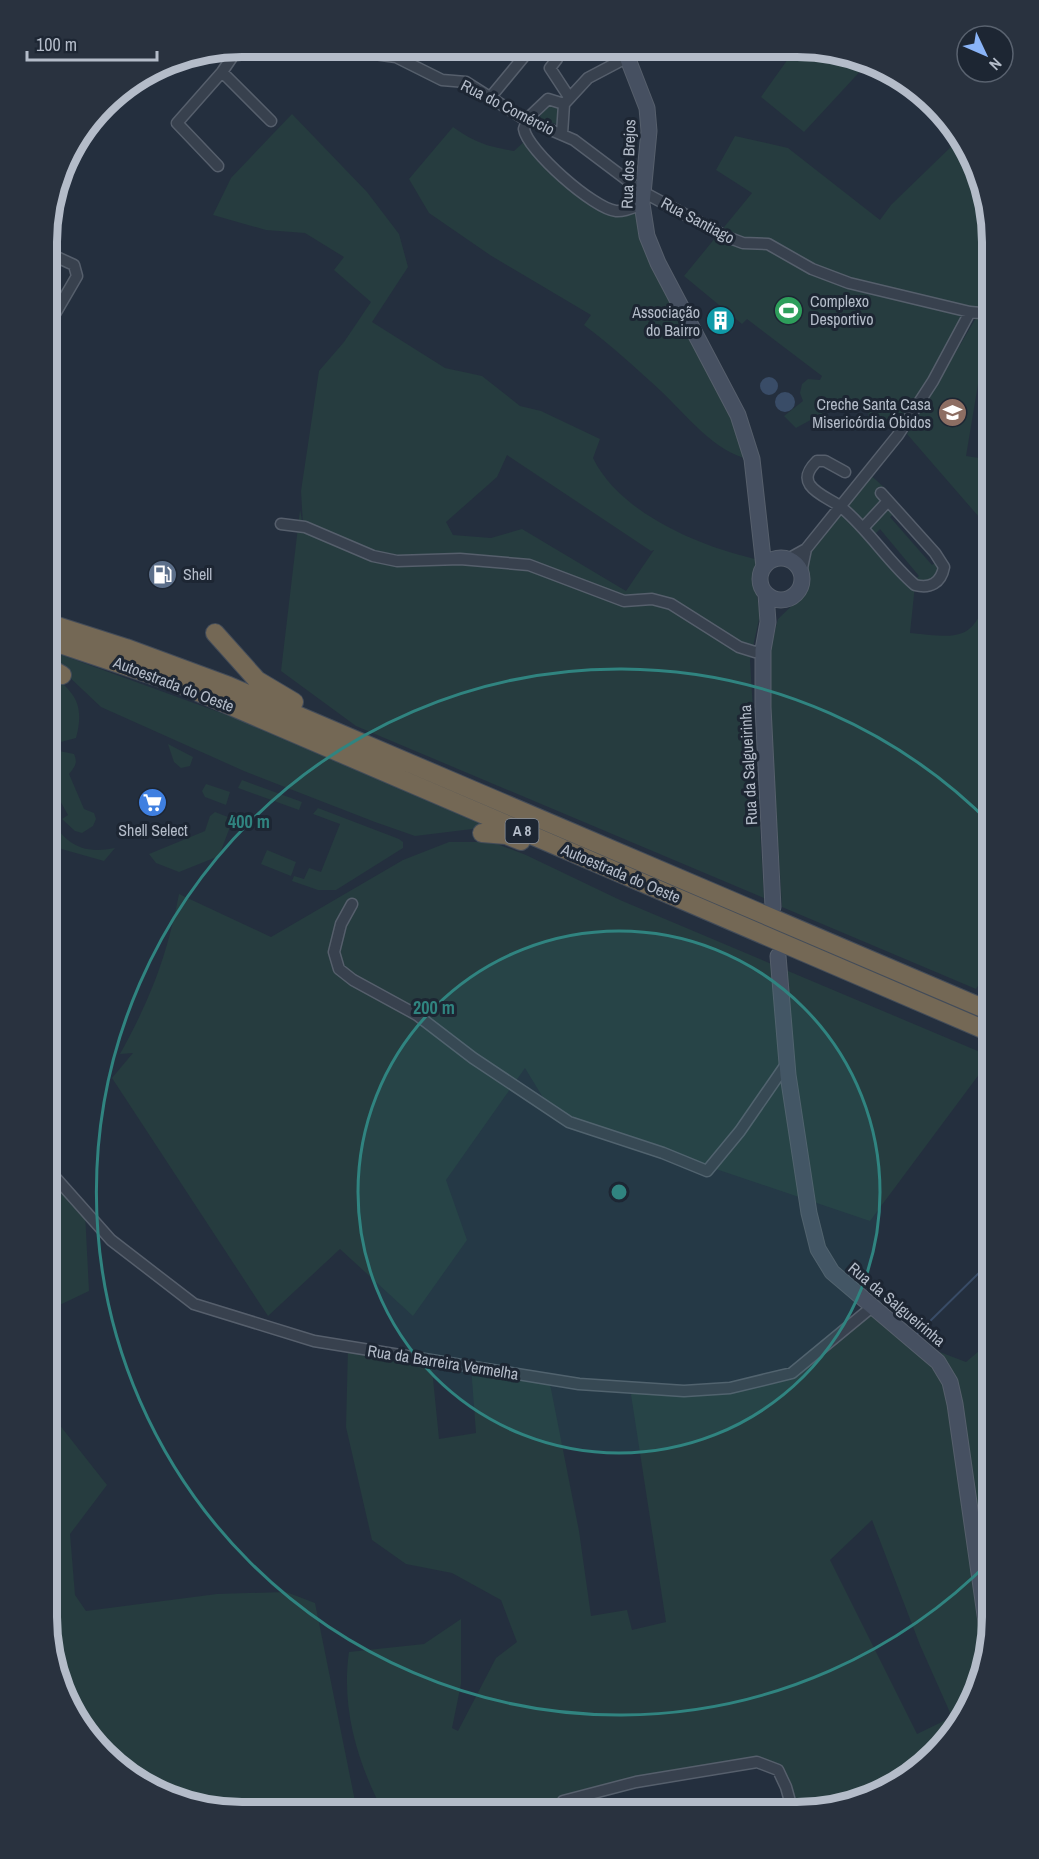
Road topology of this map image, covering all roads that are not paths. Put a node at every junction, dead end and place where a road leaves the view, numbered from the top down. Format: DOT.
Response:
graph roads {
  1 [pos="396,57"];
  2 [pos="410,57"];
  3 [pos="524,57"];
  4 [pos="554,57"];
  5 [pos="620,57"];
  6 [pos="628,57"];
  7 [pos="232,58"];
  8 [pos="408,61"];
  9 [pos="222,72"];
  10 [pos="489,99"];
  11 [pos="567,101"];
  12 [pos="528,118"];
  13 [pos="271,121"];
  14 [pos="562,134"];
  15 [pos="218,166"];
  16 [pos="643,198"];
  17 [pos="57,257"];
  18 [pos="57,311"];
  19 [pos="970,312"];
  20 [pos="982,313"];
  21 [pos="845,472"];
  22 [pos="840,506"];
  23 [pos="281,524"];
  24 [pos="863,528"];
  25 [pos="763,547"];
  26 [pos="806,549"];
  27 [pos="783,559"];
  28 [pos="764,567"];
  29 [pos="801,573"];
  30 [pos="766,594"];
  31 [pos="783,600"];
  32 [pos="768,622"];
  33 [pos="57,627"];
  34 [pos="215,633"];
  35 [pos="57,643"];
  36 [pos="763,650"];
  37 [pos="374,747"];
  38 [pos="482,832"];
  39 [pos="678,897"];
  40 [pos="352,904"];
  41 [pos="773,907"];
  42 [pos="778,956"];
  43 [pos="982,1008"];
  44 [pos="982,1029"];
  45 [pos="787,1063"];
  46 [pos="57,1179"];
  47 [pos="872,1307"];
  48 [pos="982,1592"];
  49 [pos="563,1801"];
  50 [pos="789,1802"];
  1 -- 8 [label="street, Rua do Comércio"];
  2 -- 8 [label="street"];
  3 -- 10 [label="street"];
  4 -- 11 [label="street"];
  5 -- 11 [label="street"];
  6 -- 16 [label="street, Rua dos Brejos"];
  7 -- 9 [label="street"];
  8 -- 10 [label="street, Rua do Comércio"];
  9 -- 13 [label="street"];
  9 -- 15 [label="street"];
  10 -- 12 [label="street, Rua do Comércio"];
  11 -- 12 [label="street"];
  11 -- 14 [label="street"];
  12 -- 14 [label="street, Rua do Comércio"];
  12 -- 16 [label="street"];
  14 -- 16 [label="street, Rua do Comércio"];
  16 -- 19 [label="street, Rua Santiago"];
  16 -- 25 [label="street, Rua dos Brejos"];
  17 -- 18 [label="street"];
  19 -- 20 [label="street, Rua Santiago"];
  19 -- 22 [label="street"];
  21 -- 22 [label="street"];
  22 -- 24 [label="street"];
  22 -- 26 [label="street"];
  23 -- 36 [label="street"];
  24 -- 24 [label="street"];
  25 -- 27 [label="street"];
  25 -- 28 [label="street, Rua dos Brejos"];
  26 -- 27 [label="street"];
  26 -- 29 [label="street"];
  27 -- 28 [label="street"];
  27 -- 29 [label="street"];
  28 -- 30 [label="street"];
  29 -- 31 [label="street"];
  30 -- 31 [label="street"];
  30 -- 32 [label="street, Rua da Salgueirinha"];
  31 -- 32 [label="street, Rua da Salgueirinha"];
  32 -- 36 [label="street, Rua da Salgueirinha"];
  33 -- 37 [label="highway, Autoestrada do Oeste / A 8"];
  34 -- 37 [label="highway"];
  35 -- 39 [label="highway, Autoestrada do Oeste / A 8"];
  36 -- 41 [label="street, Rua da Salgueirinha"];
  37 -- 43 [label="highway, Autoestrada do Oeste / A 8"];
  38 -- 39 [label="highway"];
  39 -- 44 [label="highway, Autoestrada do Oeste / A 8"];
  40 -- 45 [label="street"];
  42 -- 45 [label="street, Rua da Salgueirinha"];
  45 -- 47 [label="street, Rua da Salgueirinha"];
  46 -- 47 [label="street, Rua da Barreira Vermelha"];
  47 -- 48 [label="street, Rua da Salgueirinha"];
  49 -- 50 [label="street"];
}
